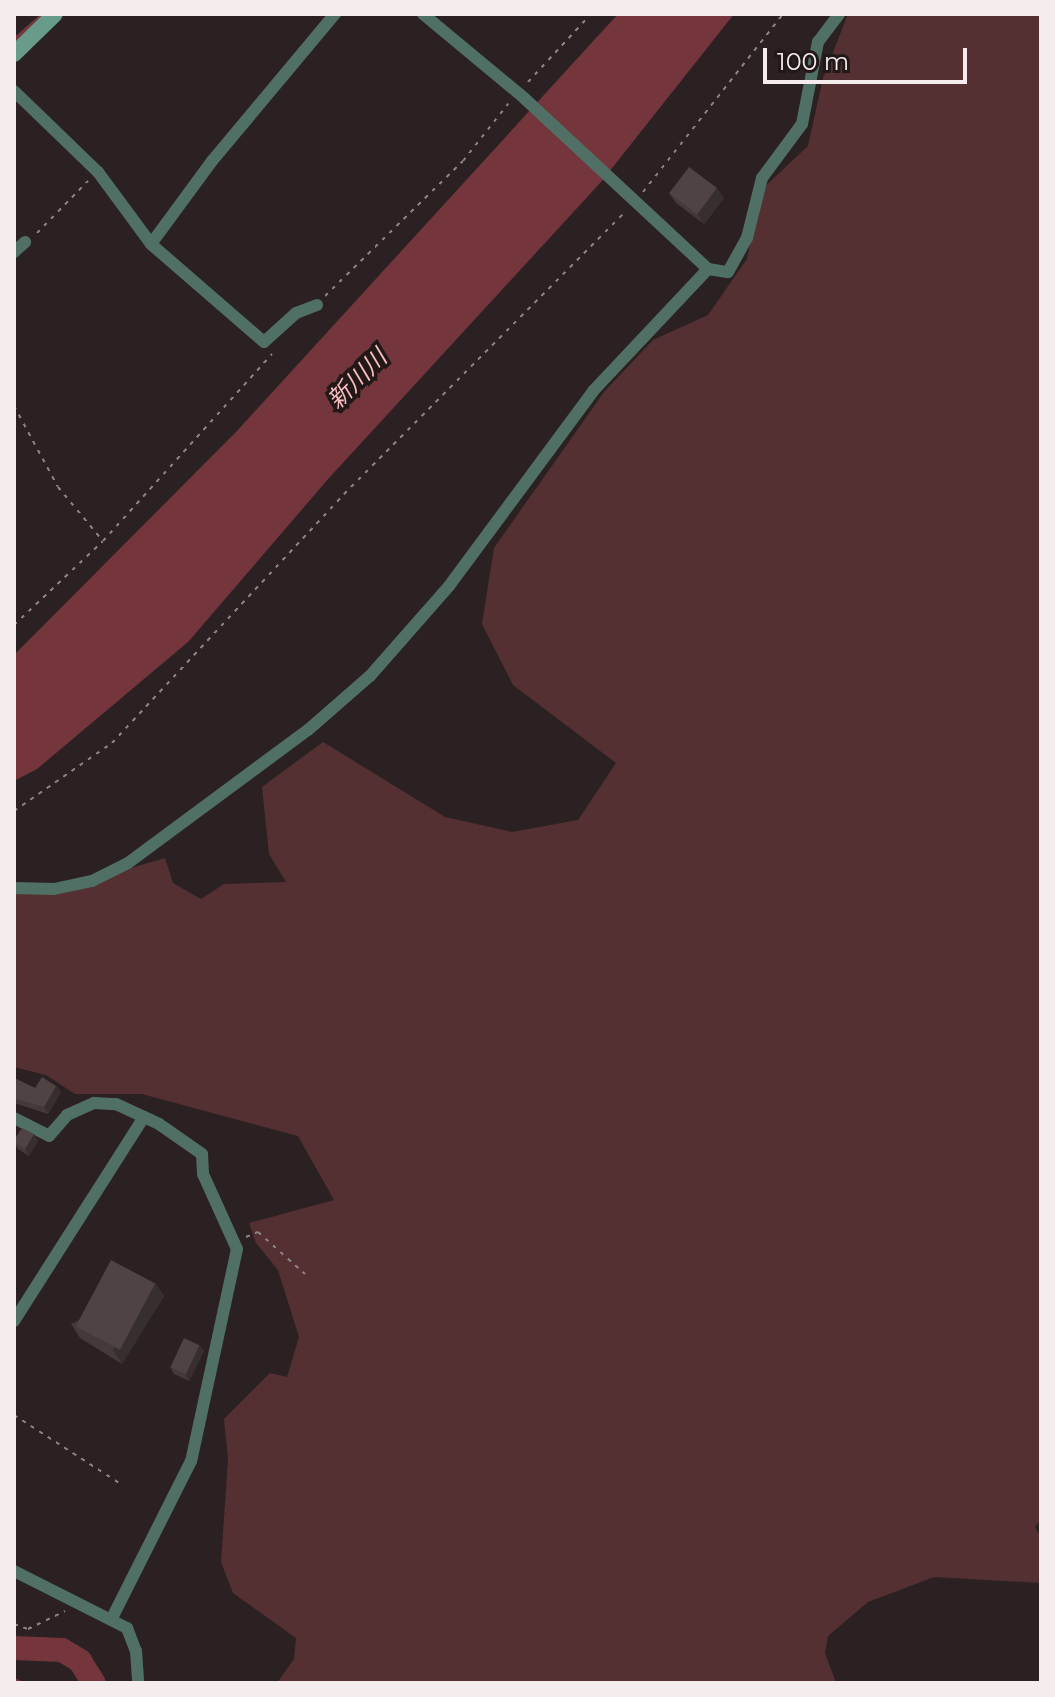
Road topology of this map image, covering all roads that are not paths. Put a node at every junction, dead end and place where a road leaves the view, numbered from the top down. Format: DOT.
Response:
graph roads {
  1 [pos="55,14"];
  2 [pos="335,14"];
  3 [pos="423,14"];
  4 [pos="839,14"];
  5 [pos="14,54"];
  6 [pos="14,91"];
  7 [pos="25,242"];
  8 [pos="151,244"];
  9 [pos="14,252"];
  10 [pos="708,269"];
  11 [pos="317,305"];
  12 [pos="14,888"];
  13 [pos="144,1117"];
  14 [pos="14,1118"];
  15 [pos="14,1321"];
  16 [pos="14,1571"];
  17 [pos="112,1618"];
  18 [pos="138,1683"];
  1 -- 5 [label="main road"];
  2 -- 8 [label="street"];
  3 -- 10 [label="street"];
  4 -- 10 [label="street"];
  6 -- 8 [label="street"];
  7 -- 9 [label="street"];
  8 -- 11 [label="street"];
  10 -- 12 [label="street"];
  13 -- 14 [label="street"];
  13 -- 15 [label="street"];
  13 -- 17 [label="street"];
  16 -- 17 [label="street"];
  17 -- 18 [label="street"];
}
